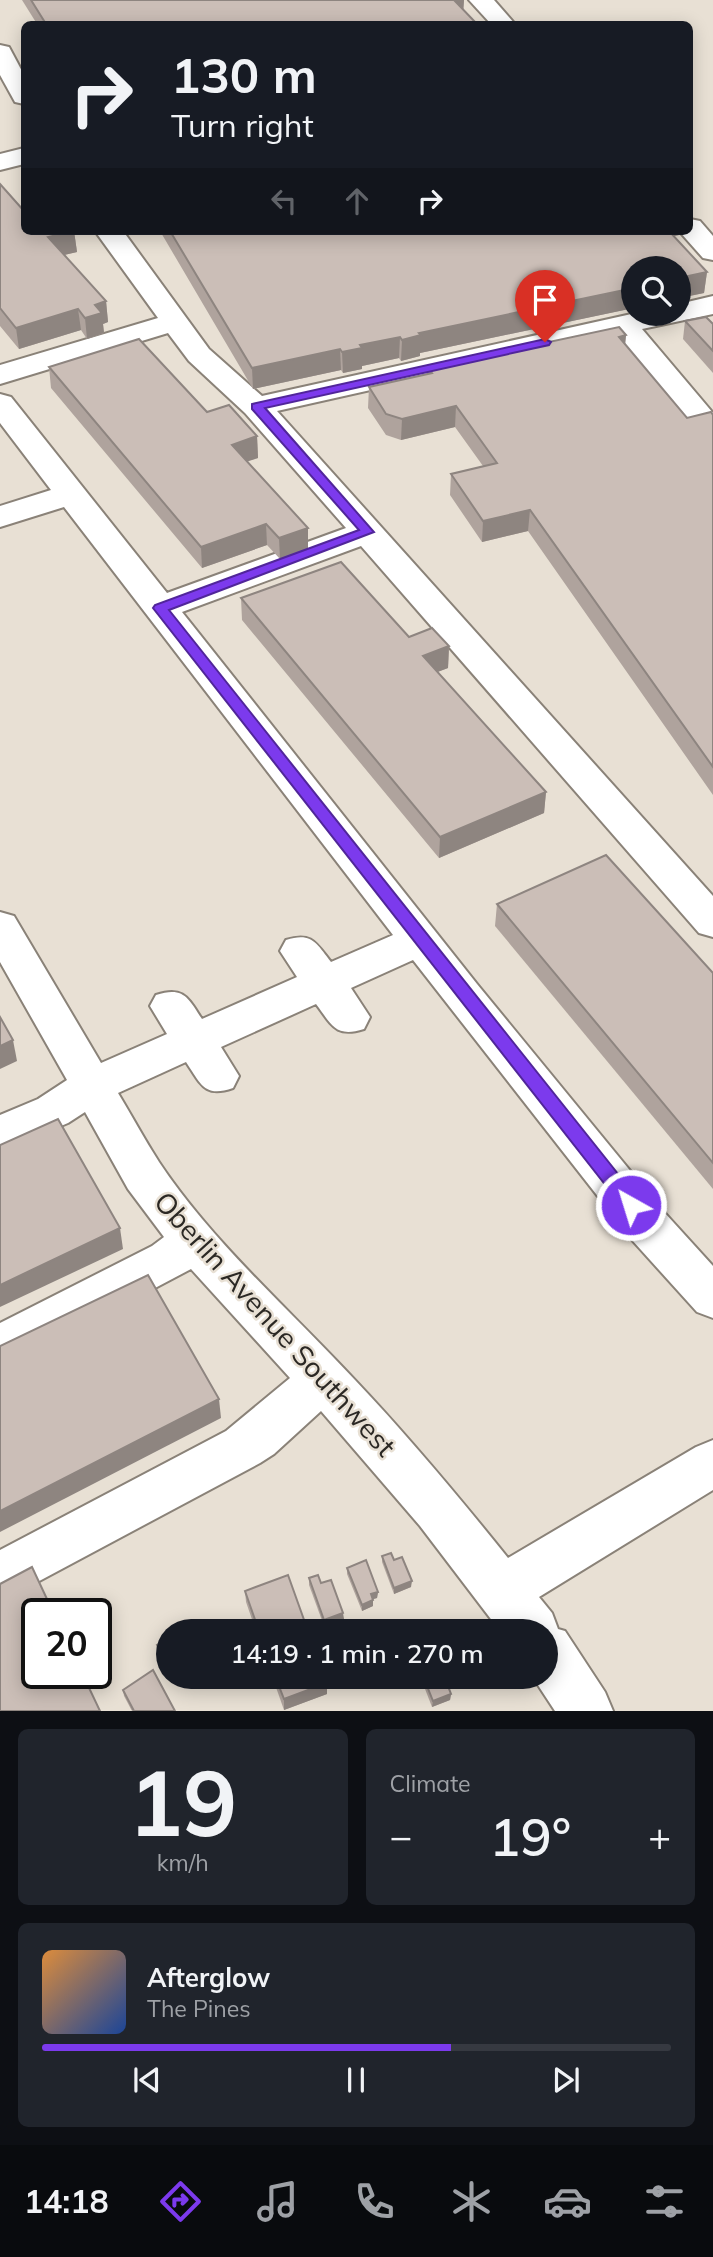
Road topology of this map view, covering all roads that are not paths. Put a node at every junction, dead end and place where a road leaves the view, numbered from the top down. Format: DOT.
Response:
graph roads {
  1 [pos="481,0"];
  2 [pos="500,21"];
  3 [pos="0,52"];
  4 [pos="21,91"];
  5 [pos="693,230"];
  6 [pos="112,235"];
  7 [pos="713,252"];
  8 [pos="713,305"];
  9 [pos="691,310"];
  10 [pos="175,323"];
  11 [pos="621,325"];
  12 [pos="624,326"];
  13 [pos="0,375"];
  14 [pos="0,403"];
  15 [pos="256,407"];
  16 [pos="713,433"];
  17 [pos="70,494"];
  18 [pos="0,517"];
  19 [pos="367,532"];
  20 [pos="160,608"];
  21 [pos="713,922"];
  22 [pos="0,927"];
  23 [pos="420,940"];
  24 [pos="300,951"];
  25 [pos="323,983"];
  26 [pos="172,1006"];
  27 [pos="349,1017"];
  28 [pos="194,1040"];
  29 [pos="218,1076"];
  30 [pos="91,1086"];
  31 [pos="0,1134"];
  32 [pos="194,1241"];
  33 [pos="713,1298"];
  34 [pos="0,1346"];
  35 [pos="323,1379"];
  36 [pos="713,1463"];
  37 [pos="0,1577"];
  38 [pos="503,1590"];
  39 [pos="524,1619"];
  40 [pos="558,1668"];
  41 [pos="586,1711"];
  1 -- 2 [label="lane"];
  3 -- 4 [label="lane"];
  5 -- 7 [label="lane"];
  6 -- 10 [label="lane"];
  8 -- 9 [label="lane"];
  10 -- 13 [label="lane"];
  10 -- 15 [label="lane"];
  11 -- 15 [label="lane"];
  12 -- 16 [label="lane"];
  14 -- 17 [label="lane"];
  15 -- 19 [label="lane"];
  17 -- 18 [label="lane"];
  17 -- 20 [label="lane"];
  19 -- 20 [label="lane"];
  19 -- 21 [label="lane"];
  20 -- 23 [label="lane"];
  22 -- 30 [label="lane, Oberlin Avenue Southwest"];
  23 -- 25 [label="lane"];
  23 -- 33 [label="lane"];
  24 -- 25 [label="lane"];
  25 -- 27 [label="lane"];
  25 -- 28 [label="lane"];
  26 -- 28 [label="lane"];
  28 -- 29 [label="lane"];
  28 -- 30 [label="lane"];
  30 -- 31 [label="lane"];
  30 -- 32 [label="lane, Oberlin Avenue Southwest"];
  32 -- 34 [label="lane"];
  32 -- 35 [label="lane, Oberlin Avenue Southwest"];
  35 -- 37 [label="lane"];
  35 -- 38 [label="lane, Oberlin Avenue Southwest"];
  36 -- 38 [label="lane"];
  38 -- 39 [label="lane, Oberlin Avenue Southwest"];
  40 -- 41 [label="lane"];
}
